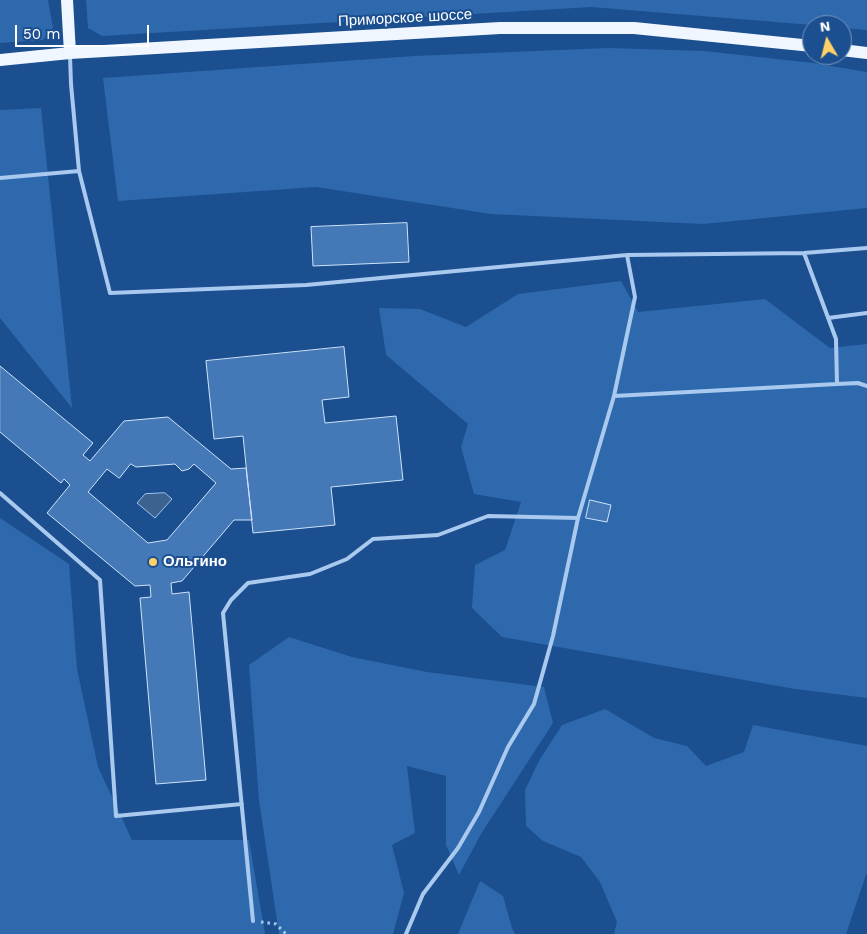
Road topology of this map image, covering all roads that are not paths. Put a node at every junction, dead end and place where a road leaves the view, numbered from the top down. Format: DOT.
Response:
graph roads {
  1 [pos="67,0"];
  2 [pos="802,45"];
  3 [pos="852,51"];
  4 [pos="70,53"];
  5 [pos="867,53"];
  6 [pos="0,60"];
  7 [pos="79,170"];
  8 [pos="0,178"];
  9 [pos="867,248"];
  10 [pos="804,253"];
  11 [pos="627,255"];
  12 [pos="867,313"];
  13 [pos="828,318"];
  14 [pos="837,384"];
  15 [pos="867,386"];
  16 [pos="614,396"];
  17 [pos="0,493"];
  18 [pos="578,518"];
  19 [pos="242,804"];
  20 [pos="253,921"];
  21 [pos="406,934"];
  1 -- 4 [label="main road"];
  2 -- 4 [label="main road, Приморское шоссе"];
  3 -- 5 [label="main road"];
  4 -- 6 [label="main road, Приморское шоссе"];
  4 -- 7 [label="lane"];
  7 -- 8 [label="lane"];
  7 -- 11 [label="lane"];
  9 -- 10 [label="lane"];
  10 -- 11 [label="lane"];
  10 -- 13 [label="lane"];
  11 -- 16 [label="lane"];
  12 -- 13 [label="lane"];
  13 -- 14 [label="lane"];
  14 -- 15 [label="lane"];
  14 -- 16 [label="lane"];
  16 -- 18 [label="lane"];
  17 -- 19 [label="lane"];
  18 -- 19 [label="lane"];
  18 -- 21 [label="lane"];
  19 -- 20 [label="lane"];
}
